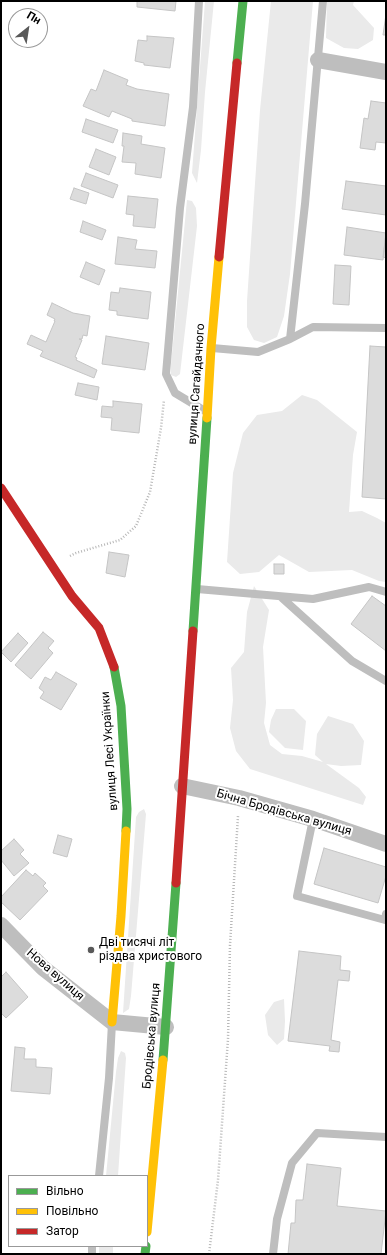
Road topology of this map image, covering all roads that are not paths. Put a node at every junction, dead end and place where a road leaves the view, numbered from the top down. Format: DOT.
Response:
graph roads {
  1 [pos="200,1"];
  2 [pos="242,1"];
  3 [pos="323,1"];
  4 [pos="318,60"];
  5 [pos="386,72"];
  6 [pos="386,328"];
  7 [pos="290,339"];
  8 [pos="211,348"];
  9 [pos="206,412"];
  10 [pos="1,488"];
  11 [pos="196,589"];
  12 [pos="386,592"];
  13 [pos="281,597"];
  14 [pos="386,681"];
  15 [pos="183,769"];
  16 [pos="182,786"];
  17 [pos="313,819"];
  18 [pos="386,844"];
  19 [pos="386,914"];
  20 [pos="1,925"];
  21 [pos="112,1022"];
  22 [pos="166,1027"];
  23 [pos="386,1137"];
  24 [pos="99,1175"];
  25 [pos="148,1221"];
  26 [pos="273,1254"];
  1 -- 9 [label="lane"];
  2 -- 8 [label="main road, вулиця Сагайдачного"];
  3 -- 4 [label="lane"];
  4 -- 5 [label="street"];
  4 -- 7 [label="lane"];
  6 -- 7 [label="lane"];
  7 -- 8 [label="lane"];
  8 -- 9 [label="main road, вулиця Сагайдачного"];
  9 -- 11 [label="main road, вулиця Сагайдачного"];
  10 -- 21 [label="main road, вулиця Лесі Українки"];
  11 -- 13 [label="lane"];
  11 -- 15 [label="main road, вулиця Сагайдачного"];
  12 -- 13 [label="lane"];
  13 -- 14 [label="lane"];
  15 -- 16 [label="main road, Бродівська вулиця"];
  16 -- 17 [label="street, Бічна Бродівська вулиця"];
  16 -- 22 [label="main road, Бродівська вулиця"];
  17 -- 18 [label="street, Бічна Бродівська вулиця"];
  17 -- 19 [label="lane"];
  20 -- 21 [label="street, Нова вулиця"];
  21 -- 22 [label="street"];
  21 -- 24 [label="lane"];
  22 -- 25 [label="main road, Бродівська вулиця"];
  23 -- 26 [label="lane"];
}
